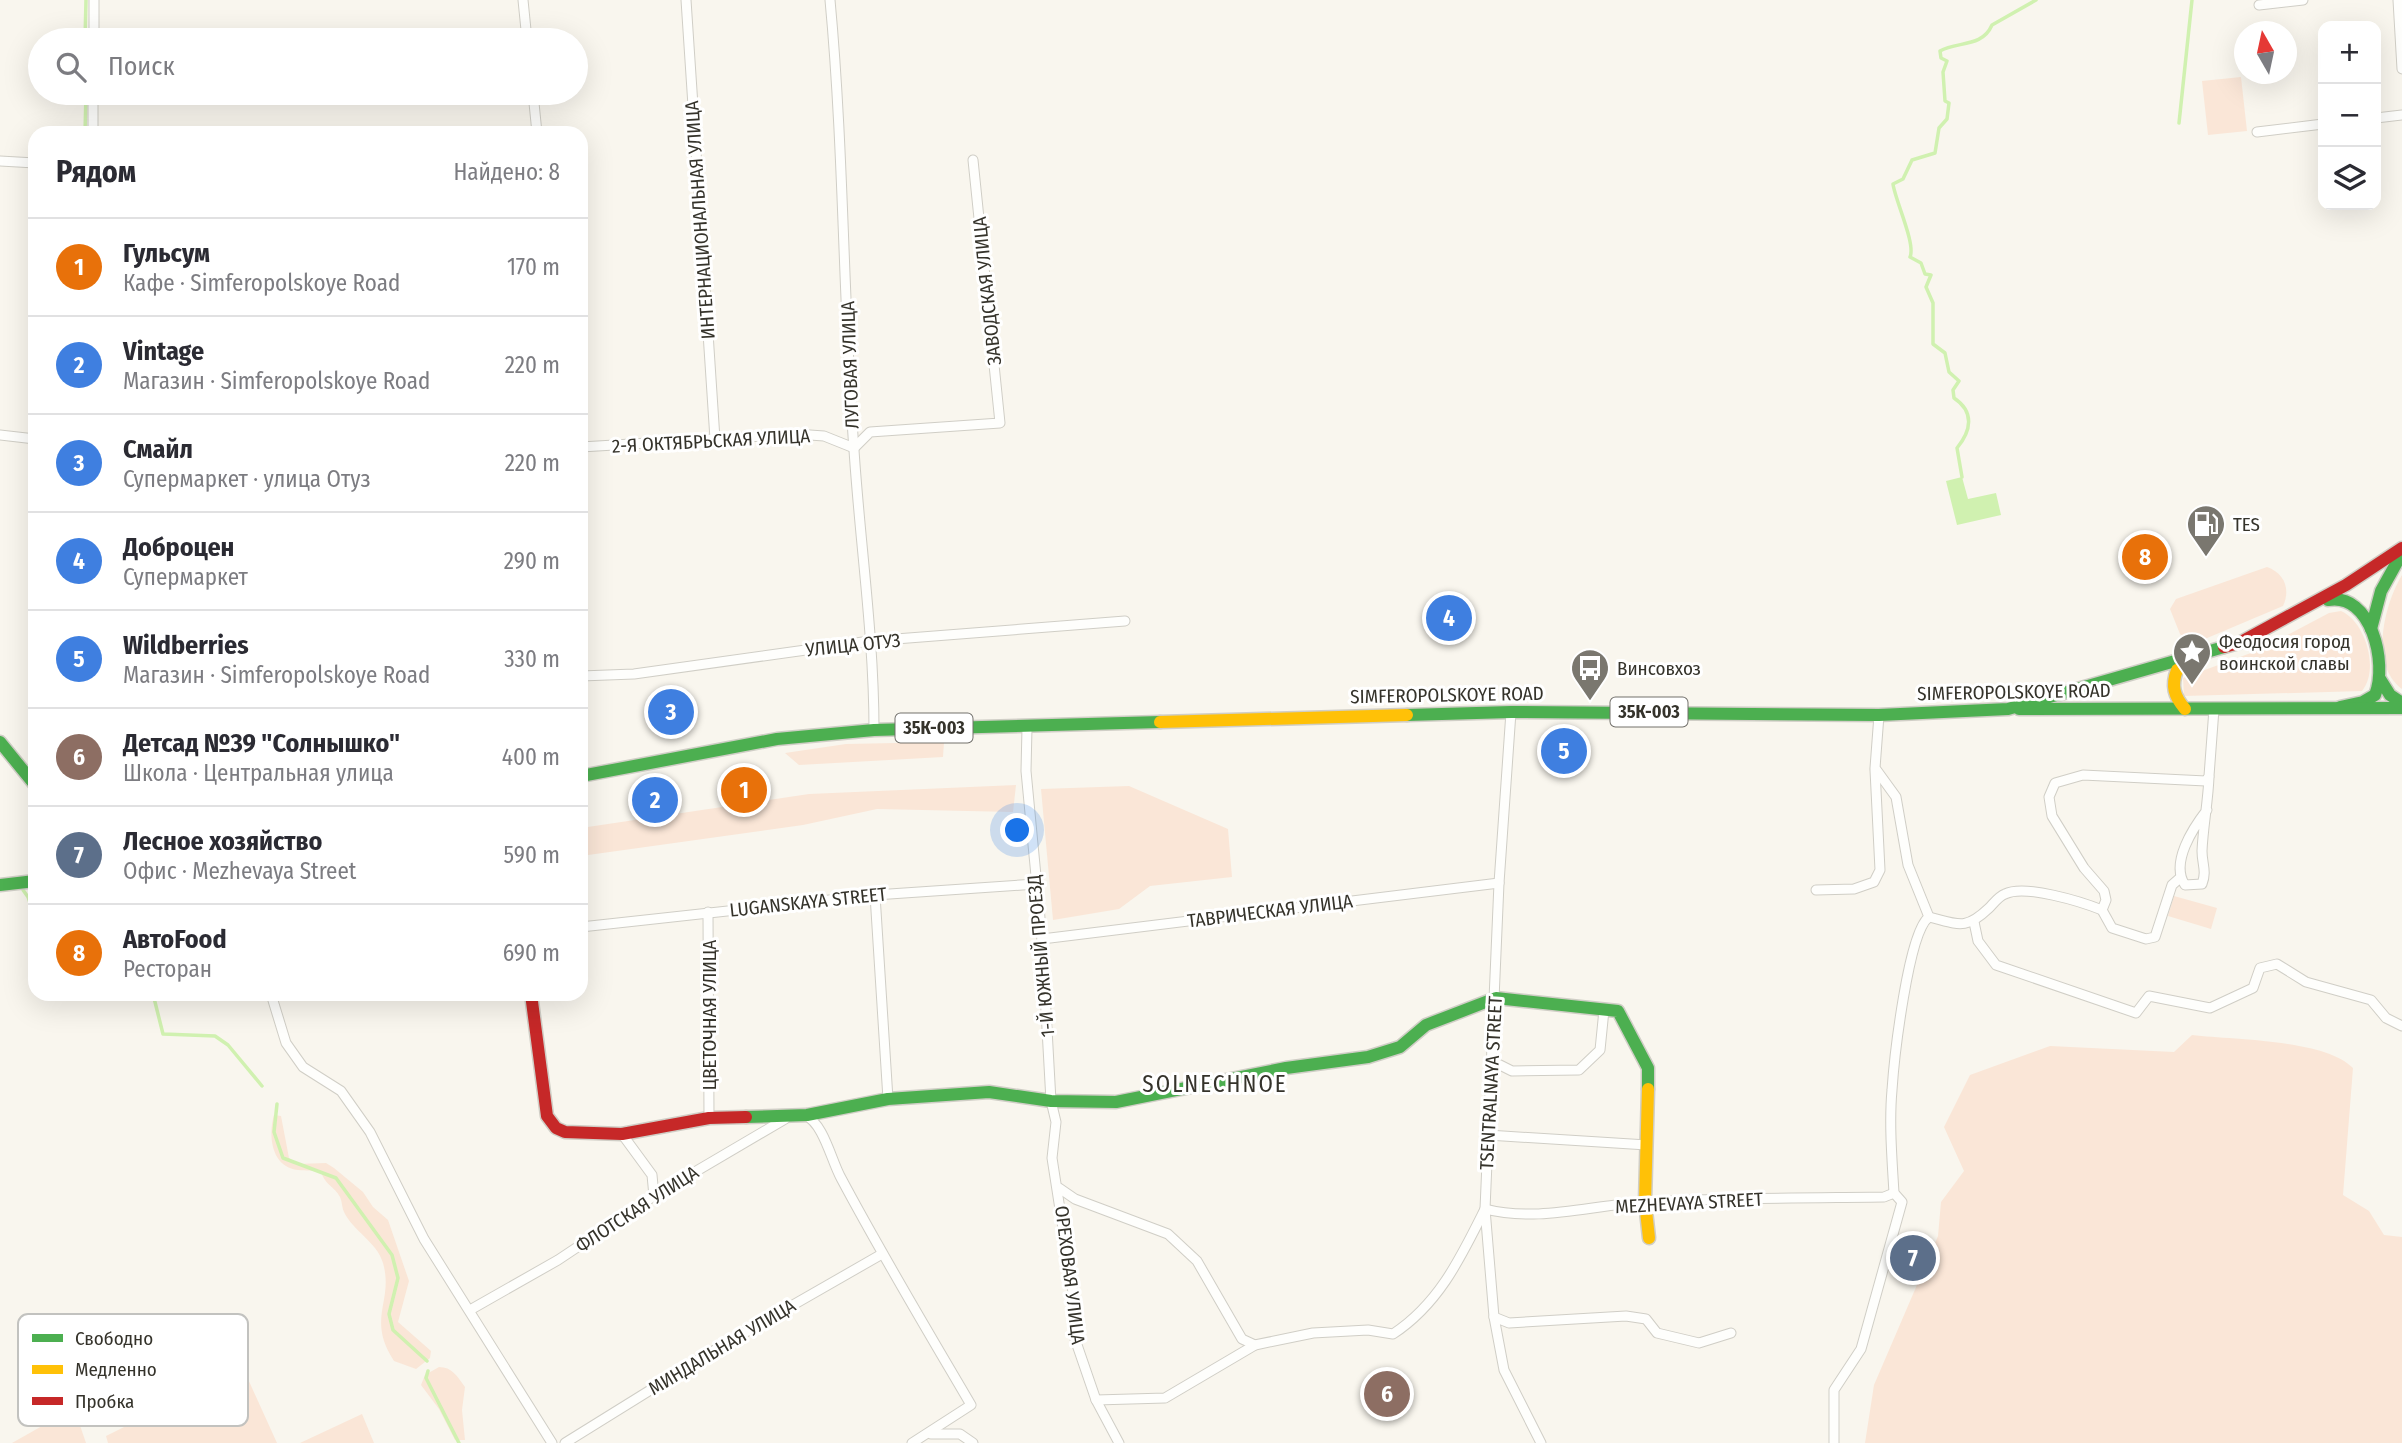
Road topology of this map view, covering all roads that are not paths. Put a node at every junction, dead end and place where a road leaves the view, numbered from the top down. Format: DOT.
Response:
graph roads {
  1 [pos="94,0"];
  2 [pos="523,0"];
  3 [pos="686,0"];
  4 [pos="830,0"];
  5 [pos="2303,0"];
  6 [pos="2398,0"];
  7 [pos="2259,5"];
  8 [pos="94,28"];
  9 [pos="526,28"];
  10 [pos="2402,69"];
  11 [pos="93,105"];
  12 [pos="534,105"];
  13 [pos="2402,115"];
  14 [pos="2381,117"];
  15 [pos="2318,125"];
  16 [pos="93,126"];
  17 [pos="536,126"];
  18 [pos="2257,132"];
  19 [pos="973,160"];
  20 [pos="0,162"];
  21 [pos="28,163"];
  22 [pos="0,435"];
  23 [pos="28,438"];
  24 [pos="715,439"];
  25 [pos="588,447"];
  26 [pos="854,448"];
  27 [pos="2402,548"];
  28 [pos="2402,553"];
  29 [pos="2295,615"];
  30 [pos="1125,621"];
  31 [pos="2371,629"];
  32 [pos="870,641"];
  33 [pos="2194,658"];
  34 [pos="588,677"];
  35 [pos="2380,680"];
  36 [pos="2402,705"];
  37 [pos="2340,707"];
  38 [pos="2008,709"];
  39 [pos="2185,709"];
  40 [pos="2214,709"];
  41 [pos="1511,712"];
  42 [pos="1879,715"];
  43 [pos="1027,728"];
  44 [pos="874,730"];
  45 [pos="0,742"];
  46 [pos="1875,768"];
  47 [pos="588,775"];
  48 [pos="28,776"];
  49 [pos="2209,776"];
  50 [pos="2207,810"];
  51 [pos="2180,878"];
  52 [pos="28,882"];
  53 [pos="1499,883"];
  54 [pos="1036,884"];
  55 [pos="0,885"];
  56 [pos="1816,890"];
  57 [pos="875,895"];
  58 [pos="2102,910"];
  59 [pos="708,912"];
  60 [pos="1929,917"];
  61 [pos="1974,922"];
  62 [pos="588,926"];
  63 [pos="1042,939"];
  64 [pos="1496,998"];
  65 [pos="273,1001"];
  66 [pos="532,1001"];
  67 [pos="1604,1010"];
  68 [pos="2402,1026"];
  69 [pos="1492,1061"];
  70 [pos="888,1099"];
  71 [pos="1051,1101"];
  72 [pos="807,1115"];
  73 [pos="709,1118"];
  74 [pos="622,1134"];
  75 [pos="1488,1135"];
  76 [pos="1647,1144"];
  77 [pos="1059,1188"];
  78 [pos="1895,1193"];
  79 [pos="654,1196"];
  80 [pos="1646,1202"];
  81 [pos="1485,1209"];
  82 [pos="1649,1238"];
  83 [pos="882,1254"];
  84 [pos="470,1310"];
  85 [pos="1494,1317"];
  86 [pos="1731,1333"];
  87 [pos="1255,1345"];
  88 [pos="1096,1400"];
  89 [pos="926,1434"];
  90 [pos="552,1443"];
  91 [pos="565,1443"];
  92 [pos="912,1443"];
  93 [pos="973,1443"];
  94 [pos="1119,1443"];
  95 [pos="1541,1443"];
  96 [pos="1834,1443"];
  1 -- 8 [label="street"];
  2 -- 9 [label="street"];
  3 -- 24 [label="street, ИНТЕРНАЦИОНАЛЬНАЯ УЛИЦА"];
  4 -- 26 [label="street, ЛУГОВАЯ УЛИЦА"];
  5 -- 7 [label="street"];
  6 -- 10 [label="street"];
  11 -- 16 [label="street"];
  12 -- 17 [label="street"];
  13 -- 14 [label="street"];
  15 -- 18 [label="street"];
  19 -- 26 [label="street, ЗАВОДСКАЯ УЛИЦА"];
  20 -- 21 [label="street"];
  22 -- 23 [label="street"];
  24 -- 25 [label="street, 2-Я ОКТЯБРЬСКАЯ УЛИЦА"];
  24 -- 26 [label="street, 2-Я ОКТЯБРЬСКАЯ УЛИЦА"];
  26 -- 32 [label="street, ЛУГОВАЯ УЛИЦА"];
  27 -- 29 [label="main road, 35К-003"];
  28 -- 31 [label="main road"];
  29 -- 31 [label="main road"];
  29 -- 33 [label="main road, 35К-003"];
  30 -- 32 [label="street, УЛИЦА ОТУЗ"];
  31 -- 35 [label="main road"];
  32 -- 34 [label="street, УЛИЦА ОТУЗ"];
  32 -- 44 [label="street, ЛУГОВАЯ УЛИЦА"];
  33 -- 38 [label="main road, 35К-003"];
  33 -- 39 [label="main road"];
  35 -- 36 [label="main road"];
  35 -- 37 [label="main road"];
  36 -- 37 [label="main road, SIMFEROPOLSKOYE ROAD"];
  37 -- 40 [label="main road, SIMFEROPOLSKOYE ROAD"];
  38 -- 39 [label="main road, SIMFEROPOLSKOYE ROAD"];
  38 -- 42 [label="main road, SIMFEROPOLSKOYE ROAD / 35К-003"];
  39 -- 40 [label="main road, SIMFEROPOLSKOYE ROAD"];
  40 -- 49 [label="street"];
  41 -- 42 [label="main road, SIMFEROPOLSKOYE ROAD / 35К-003"];
  41 -- 43 [label="main road, SIMFEROPOLSKOYE ROAD / 35К-003"];
  41 -- 53 [label="street, TSENTRALNAYA STREET"];
  42 -- 46 [label="street"];
  43 -- 44 [label="main road, SIMFEROPOLSKOYE ROAD / 35К-003"];
  43 -- 54 [label="street, 1-Й ЮЖНЫЙ ПРОЕЗД"];
  44 -- 47 [label="main road, SIMFEROPOLSKOYE ROAD / 35К-003"];
  45 -- 48 [label="main road"];
  46 -- 56 [label="street"];
  46 -- 60 [label="street"];
  49 -- 50 [label="street"];
  49 -- 58 [label="street"];
  50 -- 51 [label="street"];
  50 -- 51 [label="street"];
  51 -- 58 [label="street"];
  52 -- 55 [label="main road"];
  53 -- 63 [label="street, ТАВРИЧЕСКАЯ УЛИЦА"];
  53 -- 64 [label="street, TSENTRALNAYA STREET"];
  54 -- 57 [label="street, LUGANSKAYA STREET"];
  54 -- 63 [label="street, 1-Й ЮЖНЫЙ ПРОЕЗД"];
  57 -- 59 [label="street, LUGANSKAYA STREET"];
  57 -- 70 [label="street"];
  58 -- 61 [label="street"];
  59 -- 62 [label="street, LUGANSKAYA STREET"];
  59 -- 73 [label="street, ЦВЕТОЧНАЯ УЛИЦА"];
  60 -- 61 [label="street"];
  60 -- 78 [label="street"];
  61 -- 68 [label="street"];
  63 -- 71 [label="street, 1-Й ЮЖНЫЙ ПРОЕЗД"];
  64 -- 67 [label="main road"];
  64 -- 69 [label="street, TSENTRALNAYA STREET"];
  64 -- 71 [label="main road"];
  65 -- 84 [label="street"];
  66 -- 74 [label="main road"];
  67 -- 69 [label="street"];
  67 -- 76 [label="main road"];
  69 -- 75 [label="street, TSENTRALNAYA STREET"];
  70 -- 71 [label="main road"];
  70 -- 72 [label="main road"];
  71 -- 77 [label="street, ОРЕХОВАЯ УЛИЦА"];
  72 -- 73 [label="main road"];
  72 -- 79 [label="street, ФЛОТСКАЯ УЛИЦА"];
  72 -- 83 [label="street"];
  73 -- 74 [label="main road"];
  74 -- 79 [label="street"];
  75 -- 76 [label="street"];
  75 -- 81 [label="street, TSENTRALNAYA STREET"];
  76 -- 80 [label="main road"];
  77 -- 87 [label="street"];
  77 -- 88 [label="street, ОРЕХОВАЯ УЛИЦА"];
  78 -- 80 [label="street, MEZHEVAYA STREET"];
  78 -- 96 [label="street"];
  79 -- 84 [label="street, ФЛОТСКАЯ УЛИЦА"];
  80 -- 81 [label="street, MEZHEVAYA STREET"];
  80 -- 82 [label="main road"];
  81 -- 85 [label="street, TSENTRALNAYA STREET"];
  81 -- 87 [label="street"];
  83 -- 89 [label="street"];
  83 -- 91 [label="street, МИНДАЛЬНАЯ УЛИЦА"];
  84 -- 90 [label="street"];
  85 -- 86 [label="street"];
  85 -- 95 [label="street, TSENTRALNAYA STREET"];
  87 -- 88 [label="street"];
  88 -- 94 [label="street, ОРЕХОВАЯ УЛИЦА"];
  89 -- 92 [label="street"];
  89 -- 93 [label="street"];
}
